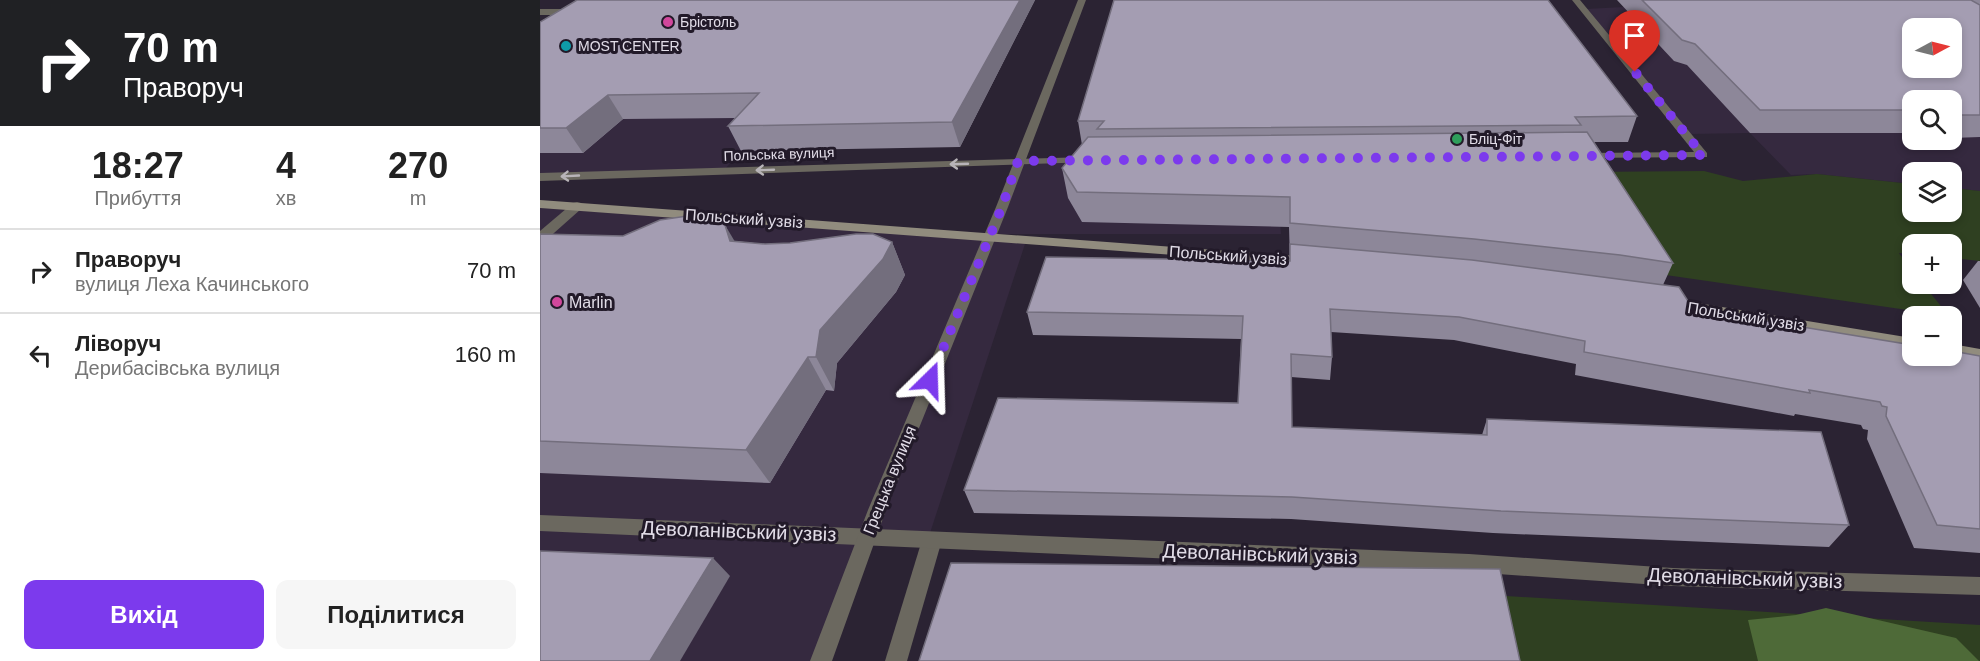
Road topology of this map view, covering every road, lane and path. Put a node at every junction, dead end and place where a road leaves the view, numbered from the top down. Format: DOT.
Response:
graph roads {
  1 [pos="1082,0"];
  2 [pos="1576,0"];
  3 [pos="578,6"];
  4 [pos="540,12"];
  5 [pos="568,12"];
  6 [pos="550,24"];
  7 [pos="1572,157"];
  8 [pos="1096,160"];
  9 [pos="1018,161"];
  10 [pos="540,177"];
  11 [pos="540,204"];
  12 [pos="577,206"];
  13 [pos="540,238"];
  14 [pos="1327,263"];
  15 [pos="1653,301"];
  16 [pos="1902,341"];
  17 [pos="1962,351"];
  18 [pos="1980,354"];
  19 [pos="540,523"];
  20 [pos="932,540"];
  21 [pos="1980,586"];
  22 [pos="820,661"];
  23 [pos="896,661"];
  1 -- 9 [label="street, Грецька вулиця"];
  2 -- 7 [label="street"];
  3 -- 5 [label="main road"];
  4 -- 5 [label="street"];
  5 -- 6 [label="main road"];
  8 -- 9 [label="street, Польська вулиця"];
  9 -- 10 [label="street, Польська вулиця, one-way"];
  9 -- 22 [label="street, Грецька вулиця"];
  11 -- 12 [label="main road, Польський узвіз"];
  12 -- 13 [label="street"];
  12 -- 14 [label="main road, Польський узвіз"];
  15 -- 16 [label="main road, Польський узвіз"];
  17 -- 18 [label="main road"];
  19 -- 20 [label="street, Деволанівський узвіз"];
  20 -- 21 [label="street, Деволанівський узвіз"];
  20 -- 23 [label="street"];
}
